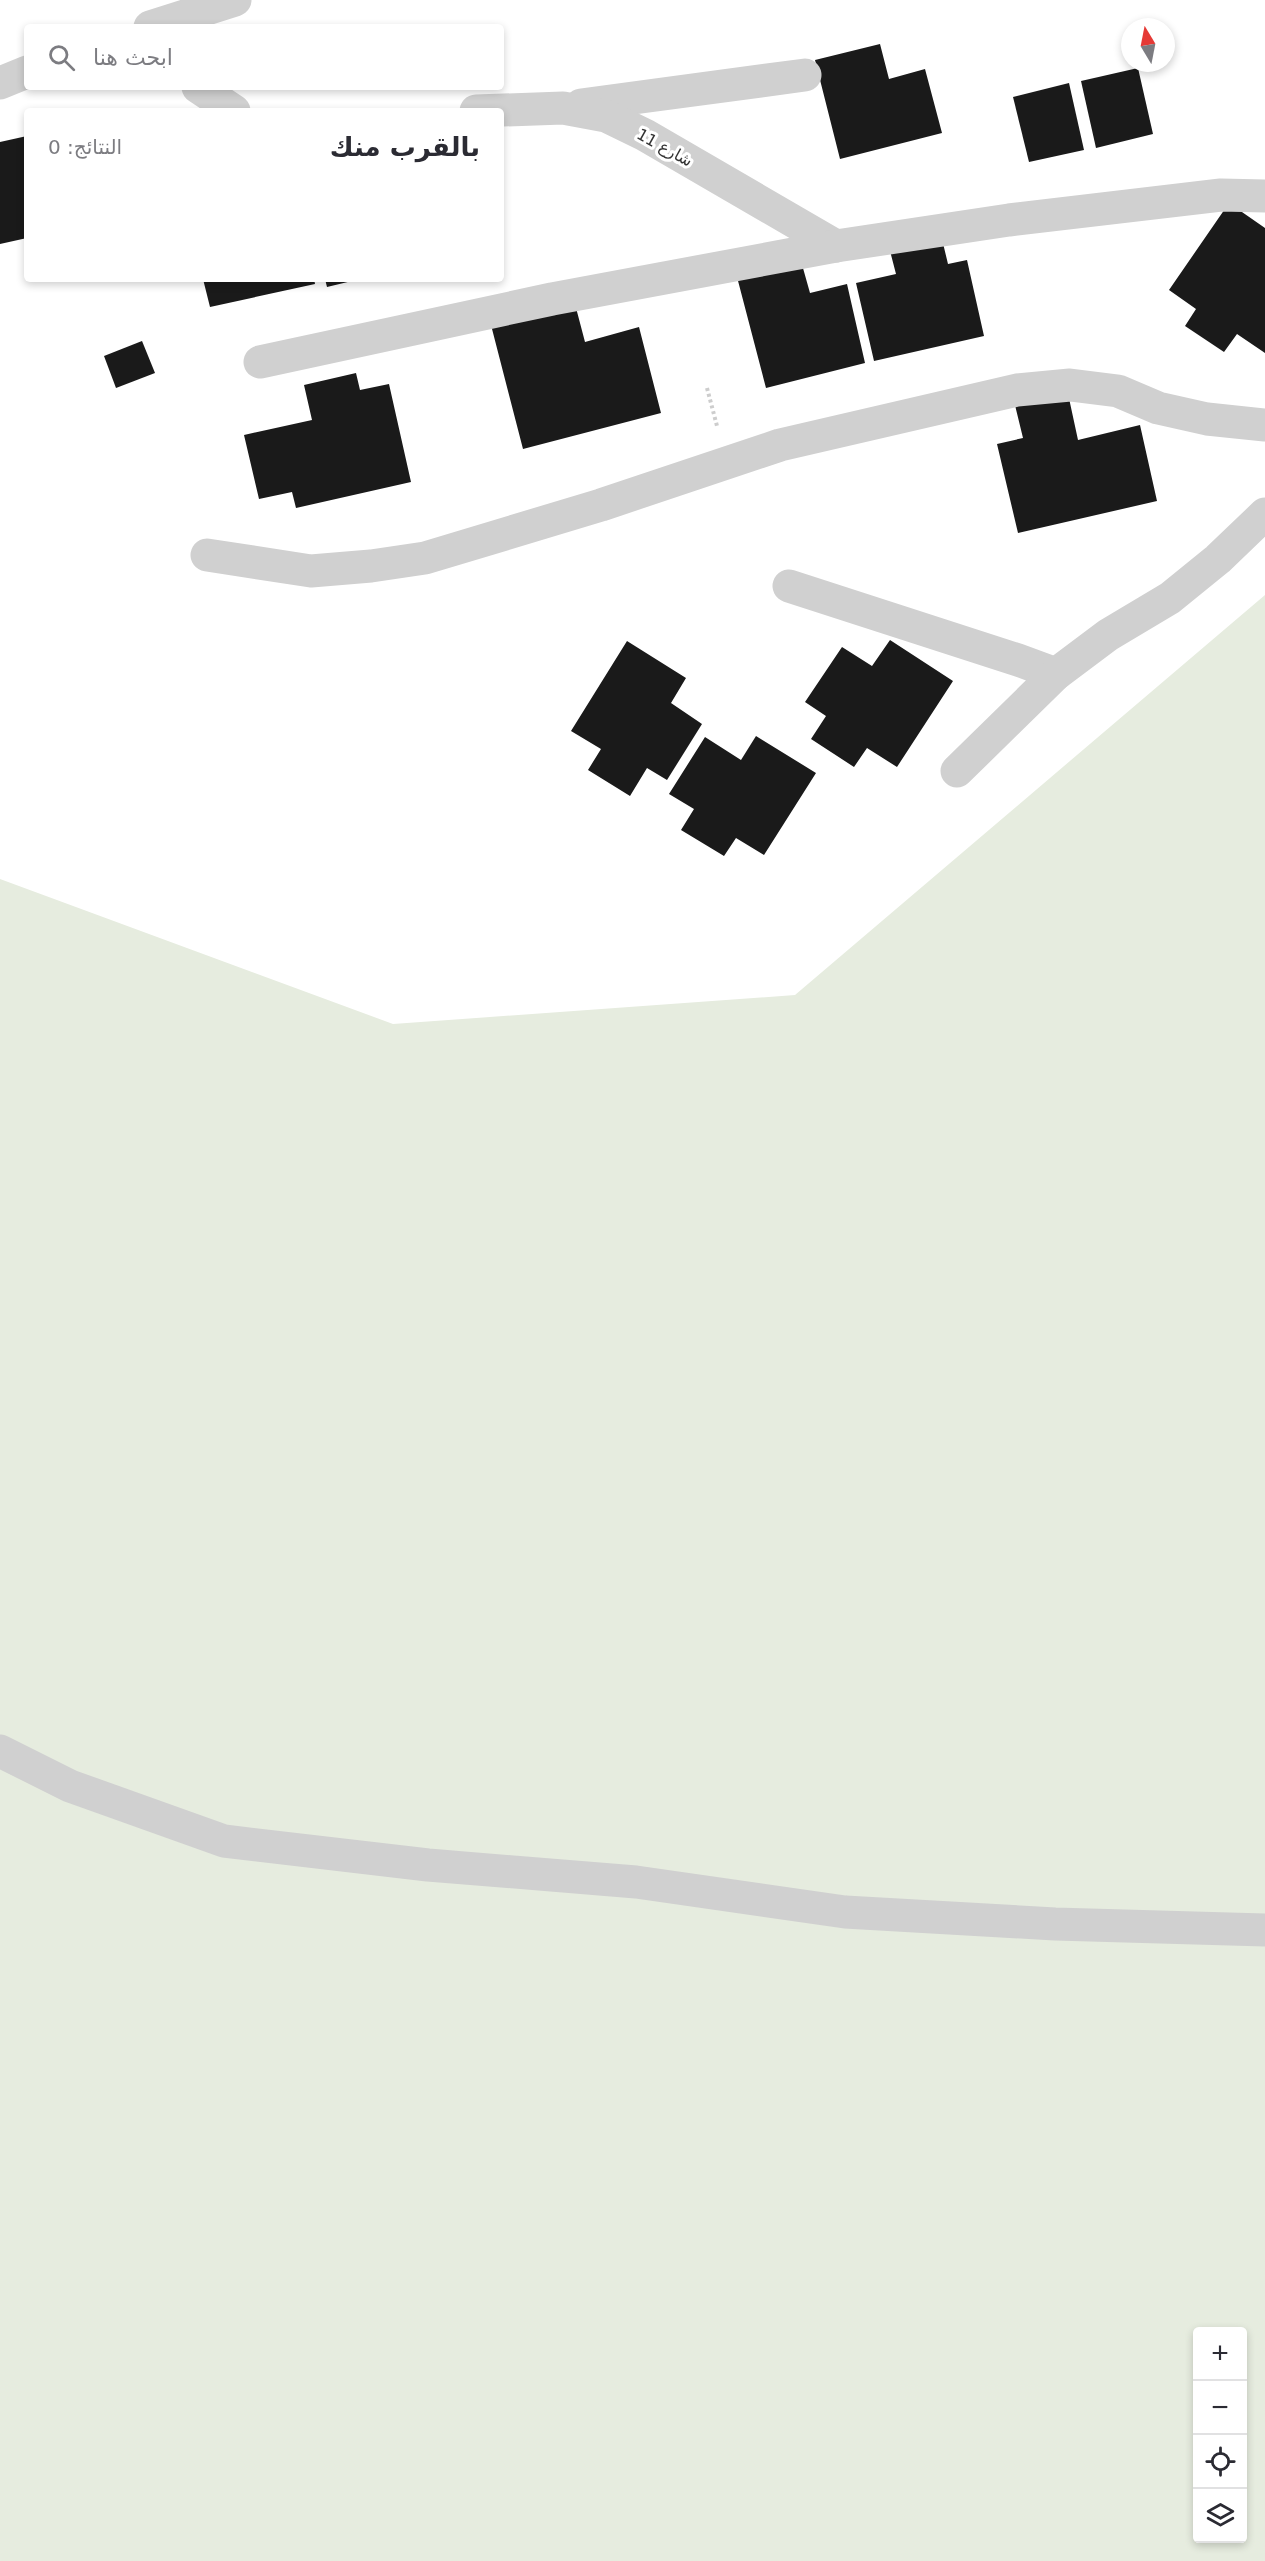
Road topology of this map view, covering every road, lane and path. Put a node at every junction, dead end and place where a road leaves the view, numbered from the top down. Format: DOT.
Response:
graph roads {
  1 [pos="235,0"];
  2 [pos="159,24"];
  3 [pos="24,73"];
  4 [pos="805,75"];
  5 [pos="0,83"];
  6 [pos="202,90"];
  7 [pos="230,108"];
  8 [pos="563,108"];
  9 [pos="504,110"];
  10 [pos="1265,196"];
  11 [pos="836,246"];
  12 [pos="260,362"];
  13 [pos="1265,426"];
  14 [pos="1265,514"];
  15 [pos="207,555"];
  16 [pos="789,586"];
  17 [pos="1056,674"];
  18 [pos="957,771"];
  19 [pos="0,1751"];
  20 [pos="1265,1930"];
  1 -- 2 [label="street"];
  3 -- 5 [label="street"];
  4 -- 8 [label="street"];
  6 -- 7 [label="street"];
  8 -- 9 [label="street, شارع 11"];
  8 -- 11 [label="street, شارع 11"];
  10 -- 11 [label="street"];
  11 -- 12 [label="street"];
  13 -- 15 [label="street"];
  14 -- 17 [label="street"];
  16 -- 17 [label="street"];
  17 -- 18 [label="street"];
  19 -- 20 [label="street"];
}
